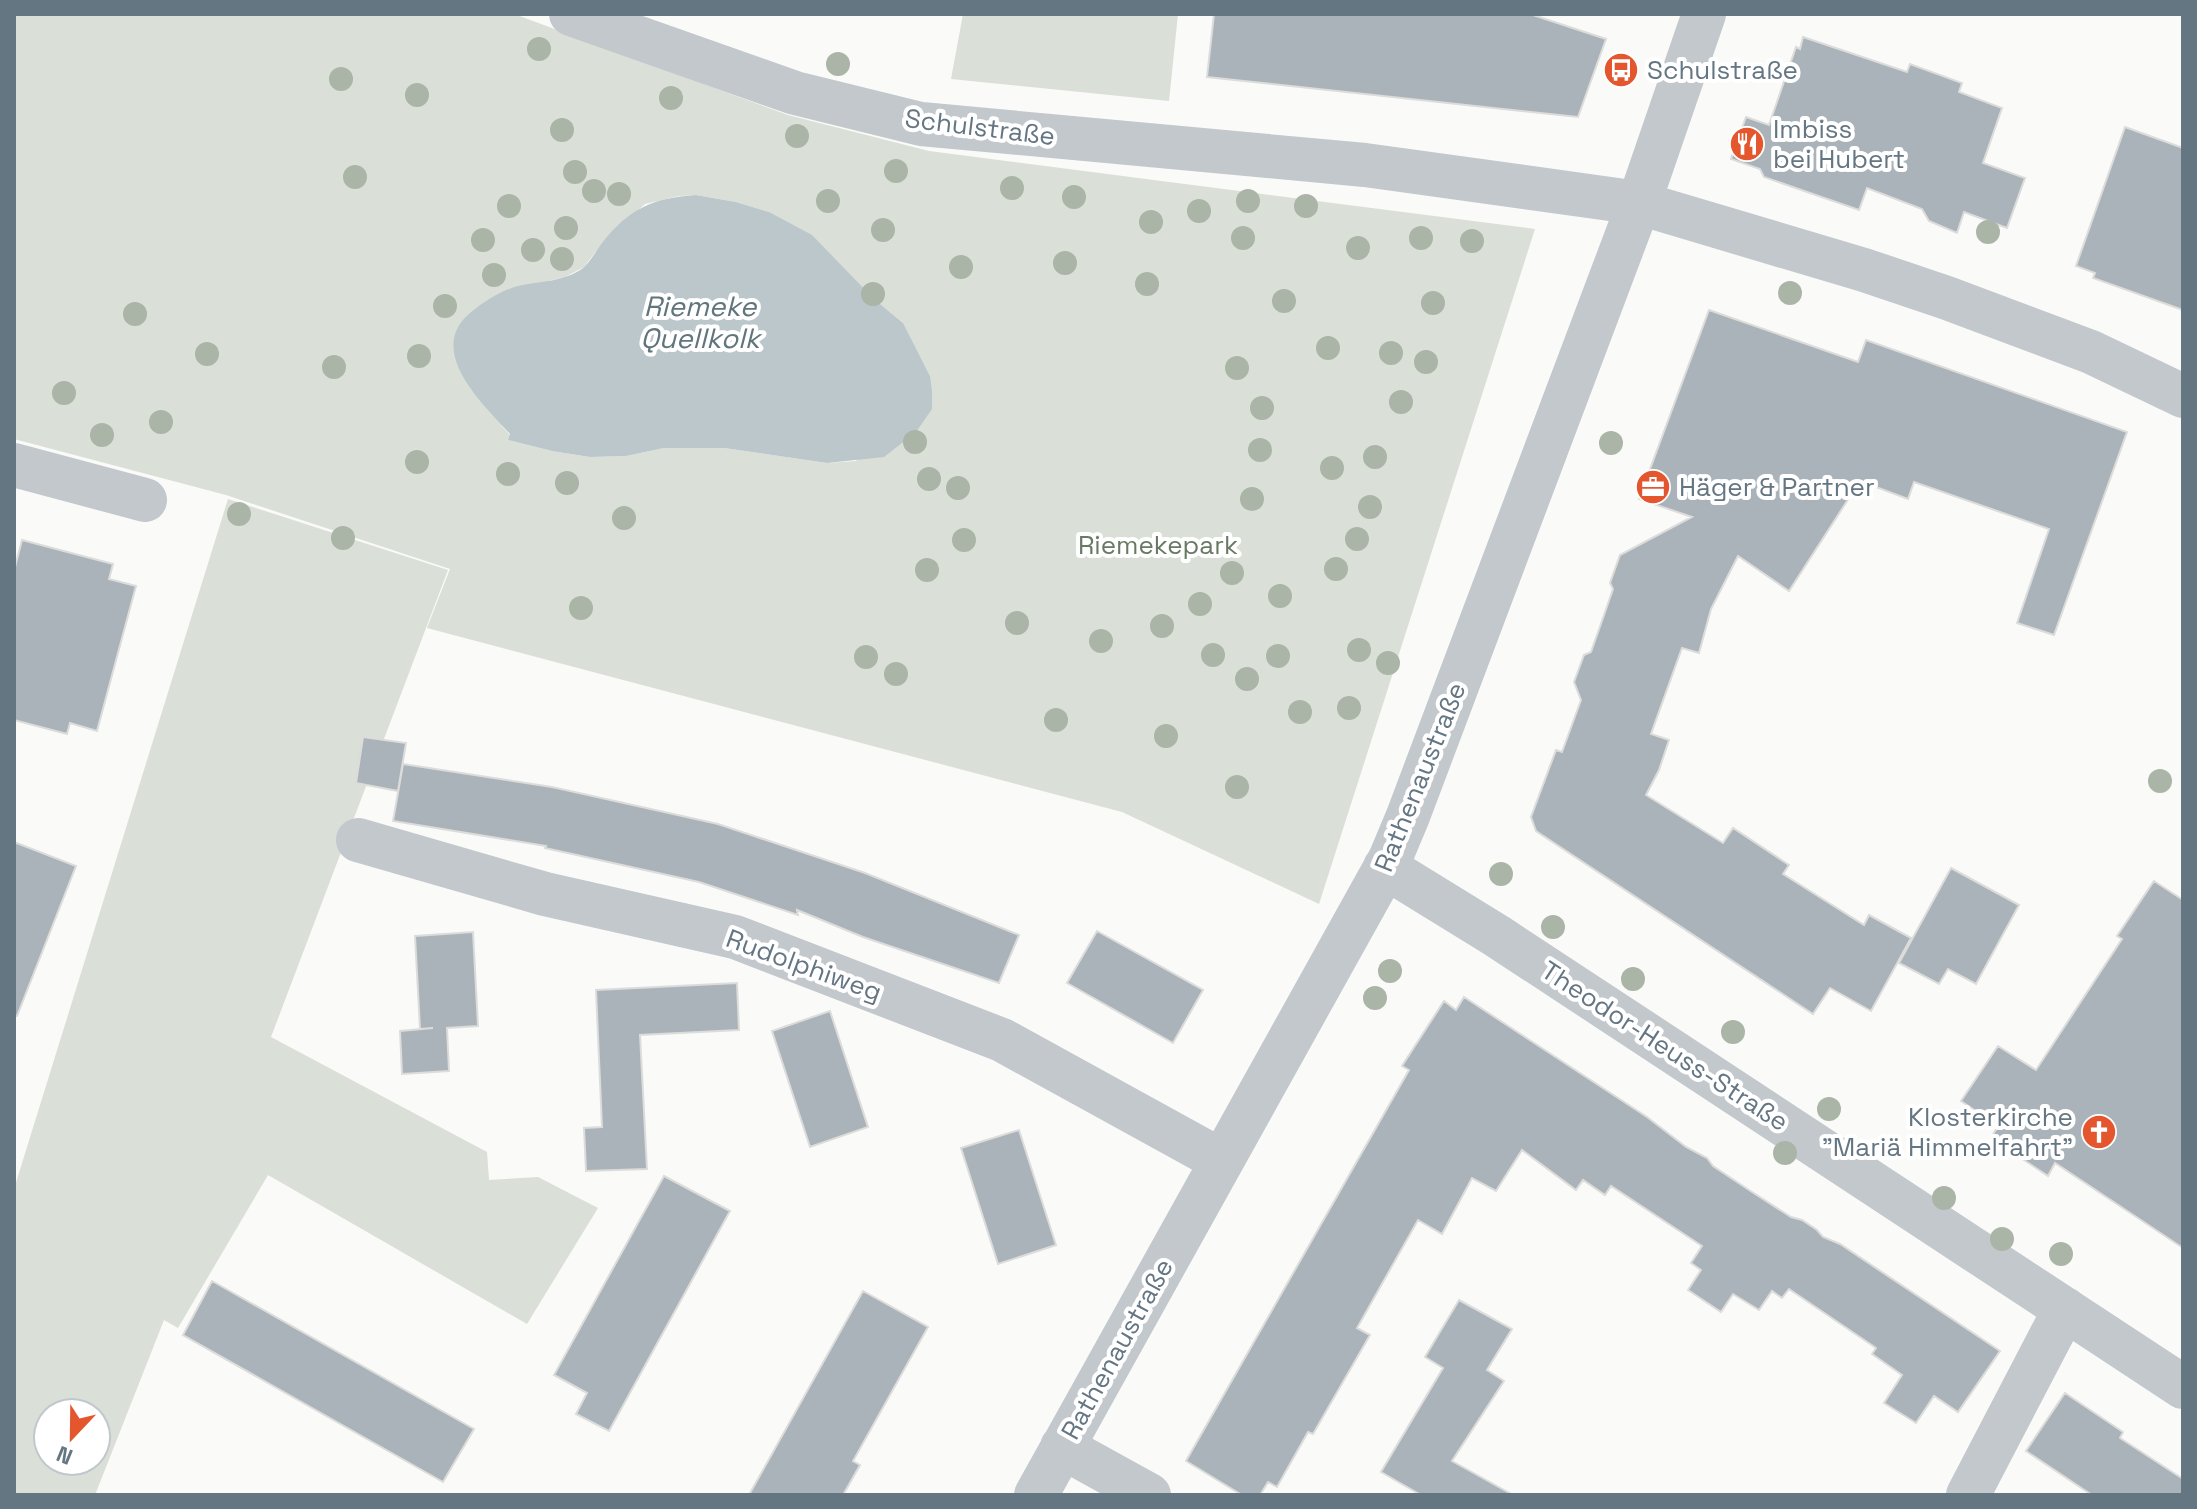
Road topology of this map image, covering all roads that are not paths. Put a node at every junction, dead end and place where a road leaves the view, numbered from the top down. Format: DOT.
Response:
graph roads {
  1 [pos="1704,14"];
  2 [pos="582,16"];
  3 [pos="1639,203"];
  4 [pos="2183,396"];
  5 [pos="14,465"];
  6 [pos="145,500"];
  7 [pos="358,840"];
  8 [pos="1385,867"];
  9 [pos="1222,1161"];
  10 [pos="2065,1309"];
  11 [pos="2183,1387"];
  12 [pos="1062,1447"];
  13 [pos="1036,1495"];
  14 [pos="1149,1495"];
  15 [pos="1968,1495"];
  1 -- 3 [label="street, Rathenaustraße"];
  2 -- 3 [label="street, Schulstraße"];
  3 -- 4 [label="street, Schulstraße"];
  3 -- 8 [label="street, Rathenaustraße"];
  5 -- 6 [label="street"];
  7 -- 9 [label="street, Rudolphiweg"];
  8 -- 9 [label="street, Rathenaustraße"];
  8 -- 10 [label="street, Theodor-Heuss-Straße"];
  9 -- 12 [label="street, Rathenaustraße"];
  10 -- 11 [label="street, Theodor-Heuss-Straße"];
  10 -- 15 [label="street"];
  12 -- 13 [label="street, Rathenaustraße"];
  12 -- 14 [label="street"];
}
